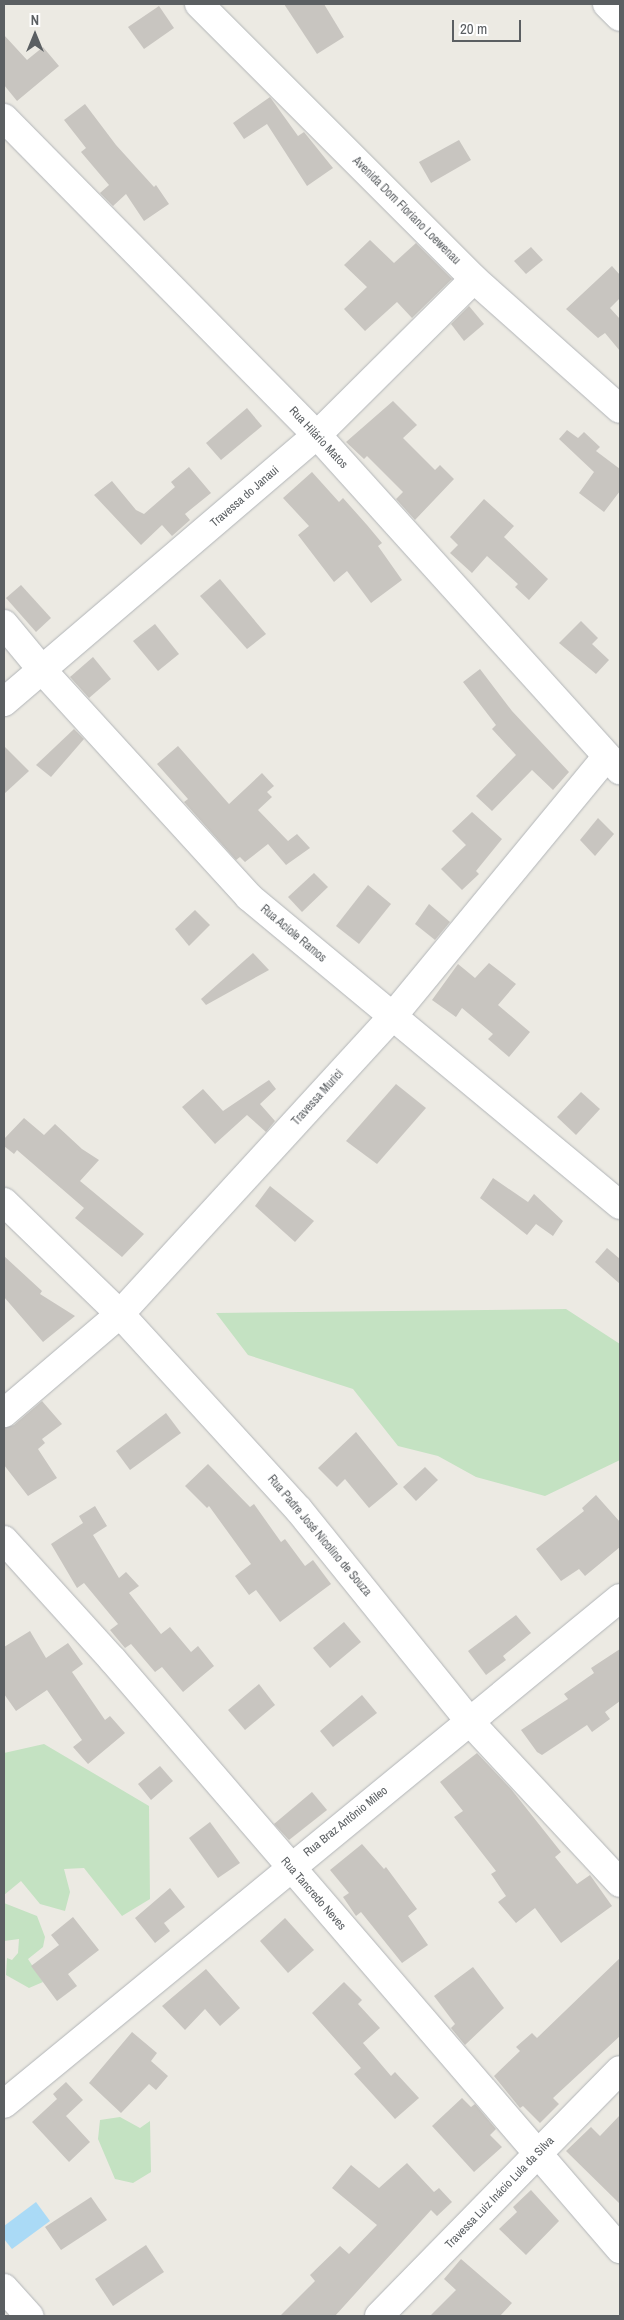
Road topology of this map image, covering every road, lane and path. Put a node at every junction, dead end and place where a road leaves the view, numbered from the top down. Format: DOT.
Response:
graph roads {
  1 [pos="199,4"];
  2 [pos="607,4"];
  3 [pos="620,17"];
  4 [pos="4,118"];
  5 [pos="474,279"];
  6 [pos="620,410"];
  7 [pos="317,435"];
  8 [pos="4,624"];
  9 [pos="42,670"];
  10 [pos="4,702"];
  11 [pos="613,764"];
  12 [pos="392,1017"];
  13 [pos="4,1202"];
  14 [pos="620,1205"];
  15 [pos="120,1314"];
  16 [pos="4,1413"];
  17 [pos="4,1540"];
  18 [pos="620,1598"];
  19 [pos="470,1722"];
  20 [pos="290,1867"];
  21 [pos="620,1883"];
  22 [pos="620,2070"];
  23 [pos="4,2104"];
  24 [pos="537,2155"];
  25 [pos="620,2249"];
  26 [pos="4,2288"];
  27 [pos="29,2316"];
  28 [pos="379,2316"];
  1 -- 5 [label="street, Avenida Dom Floriano Loewenau"];
  2 -- 3 [label="street"];
  4 -- 7 [label="street, Rua Hilário Matos"];
  5 -- 6 [label="street, Avenida Dom Floriano Loewenau"];
  5 -- 7 [label="street, Travessa do Janaui"];
  7 -- 9 [label="street, Travessa do Janaui"];
  7 -- 11 [label="street, Rua Hilário Matos"];
  8 -- 9 [label="street, Rua Aciole Ramos"];
  9 -- 10 [label="street, Travessa do Janaui"];
  9 -- 12 [label="street, Rua Aciole Ramos"];
  11 -- 12 [label="street, Travessa Murici"];
  12 -- 14 [label="street, Rua Aciole Ramos"];
  12 -- 15 [label="street, Travessa Murici"];
  13 -- 15 [label="street, Rua Padre José Nicolino de Souza"];
  15 -- 16 [label="street, Travessa Murici"];
  15 -- 19 [label="street, Rua Padre José Nicolino de Souza"];
  17 -- 20 [label="street, Rua Tancredo Neves"];
  18 -- 19 [label="street, Rua Braz Antônio Mileo"];
  19 -- 20 [label="street, Rua Braz Antônio Mileo"];
  19 -- 21 [label="street, Rua Padre José Nicolino de Souza"];
  20 -- 23 [label="street, Rua Braz Antônio Mileo"];
  20 -- 24 [label="street, Rua Tancredo Neves"];
  22 -- 24 [label="street, Travessa Luiz Inácio Lula da Silva"];
  24 -- 25 [label="street, Rua Tancredo Neves"];
  24 -- 28 [label="street, Travessa Luiz Inácio Lula da Silva"];
  26 -- 27 [label="street"];
}
